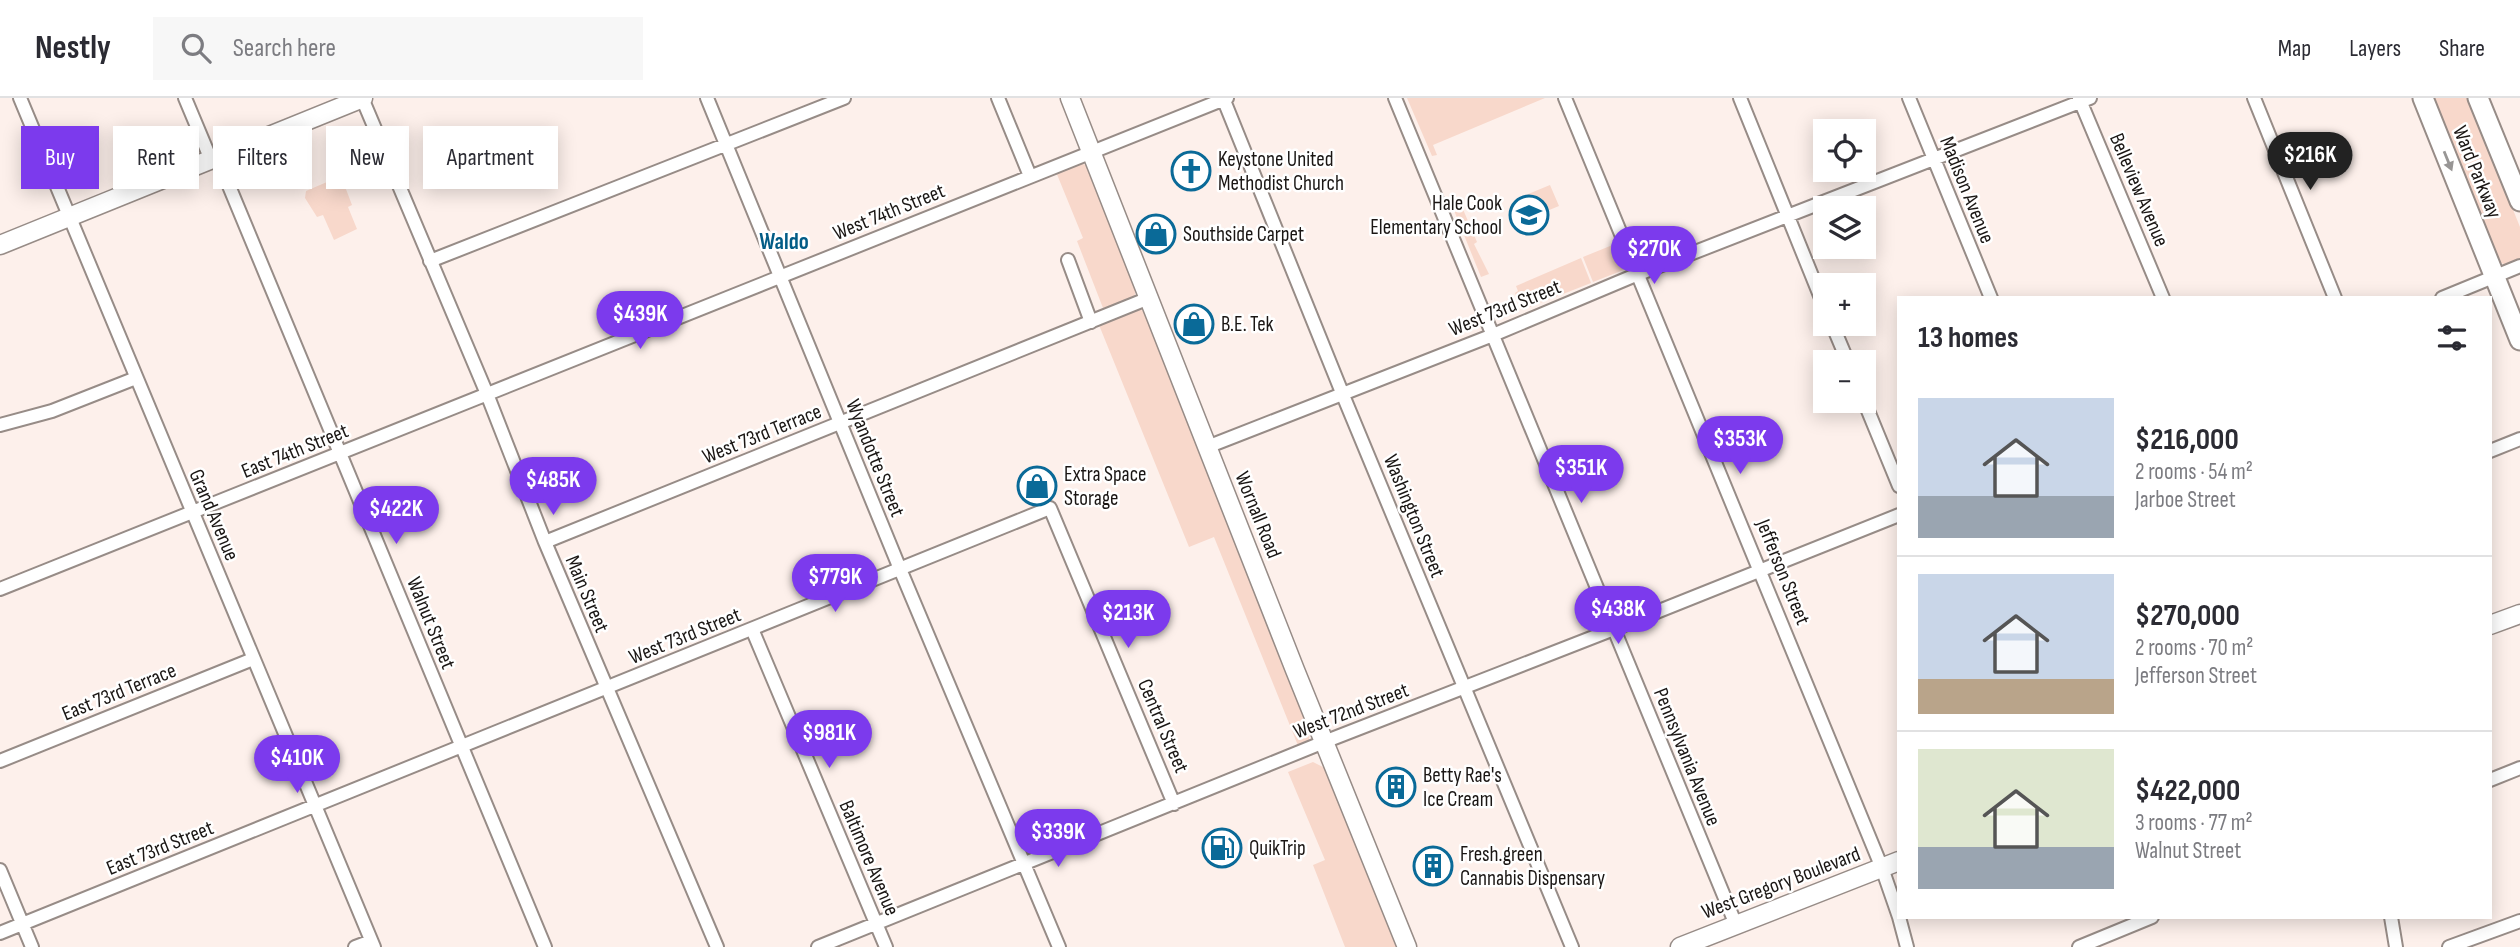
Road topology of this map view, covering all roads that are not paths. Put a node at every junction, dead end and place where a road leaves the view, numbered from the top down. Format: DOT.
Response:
graph roads {
  1 [pos="20,98"];
  2 [pos="185,98"];
  3 [pos="363,98"];
  4 [pos="707,98"];
  5 [pos="844,98"];
  6 [pos="998,98"];
  7 [pos="1070,98"];
  8 [pos="1395,98"];
  9 [pos="1565,98"];
  10 [pos="1740,98"];
  11 [pos="1909,98"];
  12 [pos="2254,98"];
  13 [pos="2423,98"];
  14 [pos="2478,98"];
  15 [pos="1224,99"];
  16 [pos="2083,99"];
  17 [pos="295,126"];
  18 [pos="727,145"];
  19 [pos="1092,152"];
  20 [pos="213,157"];
  21 [pos="213,159"];
  22 [pos="1933,159"];
  23 [pos="1030,176"];
  24 [pos="227,189"];
  25 [pos="2520,201"];
  26 [pos="1787,216"];
  27 [pos="70,217"];
  28 [pos="0,245"];
  29 [pos="1068,260"];
  30 [pos="430,261"];
  31 [pos="2520,266"];
  32 [pos="1638,274"];
  33 [pos="780,277"];
  34 [pos="2495,277"];
  35 [pos="1813,279"];
  36 [pos="1990,296"];
  37 [pos="2162,296"];
  38 [pos="2333,296"];
  39 [pos="2447,296"];
  40 [pos="1149,298"];
  41 [pos="1091,322"];
  42 [pos="1493,335"];
  43 [pos="2520,340"];
  44 [pos="136,378"];
  45 [pos="1342,393"];
  46 [pos="487,394"];
  47 [pos="1869,413"];
  48 [pos="840,423"];
  49 [pos="0,425"];
  50 [pos="2520,439"];
  51 [pos="1207,447"];
  52 [pos="2492,450"];
  53 [pos="341,454"];
  54 [pos="1897,481"];
  55 [pos="1051,509"];
  56 [pos="193,513"];
  57 [pos="1897,516"];
  58 [pos="545,542"];
  59 [pos="900,569"];
  60 [pos="1761,570"];
  61 [pos="0,589"];
  62 [pos="2520,614"];
  63 [pos="2492,624"];
  64 [pos="752,629"];
  65 [pos="1614,629"];
  66 [pos="253,659"];
  67 [pos="606,688"];
  68 [pos="1464,688"];
  69 [pos="1324,742"];
  70 [pos="461,747"];
  71 [pos="0,761"];
  72 [pos="2520,768"];
  73 [pos="2492,779"];
  74 [pos="1174,804"];
  75 [pos="315,806"];
  76 [pos="1026,864"];
  77 [pos="1890,864"];
  78 [pos="0,870"];
  79 [pos="1897,905"];
  80 [pos="1900,919"];
  81 [pos="2147,919"];
  82 [pos="2391,919"];
  83 [pos="2520,921"];
  84 [pos="23,924"];
  85 [pos="876,924"];
  86 [pos="1736,925"];
  87 [pos="0,933"];
  88 [pos="2468,943"];
  89 [pos="373,944"];
  90 [pos="32,947"];
  91 [pos="355,947"];
  92 [pos="545,947"];
  93 [pos="717,947"];
  94 [pos="818,947"];
  95 [pos="886,947"];
  96 [pos="1059,947"];
  97 [pos="1407,947"];
  98 [pos="1573,947"];
  99 [pos="1680,947"];
  100 [pos="1907,947"];
  101 [pos="2079,947"];
  102 [pos="2396,947"];
  103 [pos="2449,947"];
  1 -- 27 [label="street, Grand Avenue"];
  2 -- 20 [label="street, Walnut Street"];
  3 -- 17 [label="main road"];
  3 -- 30 [label="street, Main Street"];
  4 -- 18 [label="street, Wyandotte Street"];
  5 -- 18 [label="street"];
  6 -- 23 [label="street"];
  7 -- 19 [label="main road, Wornall Road"];
  8 -- 42 [label="street, Pennsylvania Avenue"];
  9 -- 32 [label="street, Jefferson Street"];
  10 -- 26 [label="street"];
  11 -- 22 [label="street, Madison Avenue"];
  12 -- 38 [label="street"];
  13 -- 34 [label="main road, Ward Parkway, one-way"];
  14 -- 25 [label="main road, Ward Parkway"];
  15 -- 19 [label="street, West 74th Street"];
  15 -- 45 [label="street, Washington Street"];
  16 -- 22 [label="street, West 73rd Street"];
  16 -- 37 [label="street, Belleview Avenue"];
  18 -- 30 [label="street"];
  18 -- 33 [label="street, Wyandotte Street"];
  19 -- 23 [label="street, West 74th Street"];
  19 -- 40 [label="main road, Wornall Road"];
  21 -- 27 [label="main road"];
  22 -- 26 [label="street, West 73rd Street"];
  22 -- 36 [label="street, Madison Avenue"];
  23 -- 33 [label="street, West 74th Street"];
  24 -- 53 [label="street, Walnut Street"];
  26 -- 32 [label="street, West 73rd Street"];
  26 -- 35 [label="street"];
  27 -- 28 [label="main road"];
  27 -- 44 [label="street, Grand Avenue"];
  29 -- 41 [label="street"];
  30 -- 46 [label="street, Main Street"];
  31 -- 34 [label="street"];
  32 -- 42 [label="street, West 73rd Street"];
  32 -- 60 [label="street, Jefferson Street"];
  33 -- 46 [label="street, West 74th Street"];
  33 -- 48 [label="street, Wyandotte Street"];
  34 -- 39 [label="street"];
  34 -- 43 [label="main road, Ward Parkway"];
  40 -- 41 [label="street, West 73rd Terrace"];
  40 -- 51 [label="main road, Wornall Road"];
  41 -- 48 [label="street, West 73rd Terrace"];
  42 -- 45 [label="street, West 73rd Street"];
  42 -- 65 [label="street, Pennsylvania Avenue"];
  44 -- 49 [label="street"];
  44 -- 56 [label="street, Grand Avenue"];
  45 -- 51 [label="street, West 73rd Street"];
  45 -- 68 [label="street, Washington Street"];
  46 -- 53 [label="street, East 74th Street"];
  46 -- 58 [label="street, Main Street"];
  47 -- 54 [label="street"];
  48 -- 58 [label="street, West 73rd Terrace"];
  48 -- 59 [label="street, Wyandotte Street"];
  50 -- 52 [label="street"];
  51 -- 69 [label="main road, Wornall Road"];
  53 -- 56 [label="street, East 74th Street"];
  53 -- 70 [label="street, Walnut Street"];
  55 -- 59 [label="street, West 73rd Street"];
  55 -- 74 [label="street, Central Street"];
  56 -- 61 [label="street, East 74th Street"];
  56 -- 66 [label="street, Grand Avenue"];
  57 -- 60 [label="street, West 72nd Street"];
  58 -- 67 [label="street, Main Street"];
  59 -- 64 [label="street, West 73rd Street"];
  59 -- 76 [label="street, Wyandotte Street"];
  60 -- 65 [label="street, West 72nd Street"];
  60 -- 77 [label="street, Jefferson Street"];
  62 -- 63 [label="main road"];
  64 -- 67 [label="street, West 73rd Street"];
  64 -- 85 [label="street, Baltimore Avenue"];
  65 -- 68 [label="street, West 72nd Street"];
  65 -- 86 [label="street, Pennsylvania Avenue"];
  66 -- 71 [label="street, East 73rd Terrace"];
  66 -- 75 [label="street, Grand Avenue"];
  67 -- 70 [label="street, East 73rd Street"];
  67 -- 93 [label="street, Main Street"];
  68 -- 69 [label="street, West 72nd Street"];
  68 -- 98 [label="street, Washington Street"];
  69 -- 74 [label="street, West 72nd Street"];
  69 -- 97 [label="main road, Wornall Road"];
  70 -- 75 [label="street, East 73rd Street"];
  70 -- 92 [label="street, Walnut Street"];
  72 -- 73 [label="street"];
  74 -- 76 [label="street, West 72nd Street"];
  75 -- 84 [label="street, East 73rd Street"];
  75 -- 89 [label="street, Grand Avenue"];
  76 -- 85 [label="street, West 72nd Street"];
  76 -- 96 [label="street, Wyandotte Street"];
  77 -- 79 [label="street, Jefferson Street"];
  77 -- 86 [label="main road, West Gregory Boulevard"];
  78 -- 84 [label="street"];
  80 -- 100 [label="street, Jefferson Street"];
  81 -- 101 [label="street"];
  82 -- 102 [label="street"];
  83 -- 88 [label="street"];
  84 -- 87 [label="street, East 73rd Street"];
  84 -- 90 [label="street"];
  85 -- 94 [label="street, West 72nd Street"];
  85 -- 95 [label="street, Baltimore Avenue"];
  86 -- 99 [label="main road, West Gregory Boulevard"];
  88 -- 103 [label="street"];
  89 -- 91 [label="street"];
}
